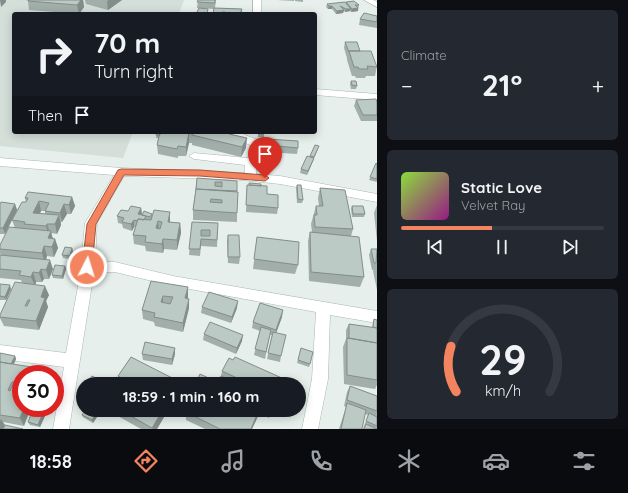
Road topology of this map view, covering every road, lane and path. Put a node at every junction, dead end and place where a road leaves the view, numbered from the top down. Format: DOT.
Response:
graph roads {
  1 [pos="257,0"];
  2 [pos="368,0"];
  3 [pos="377,5"];
  4 [pos="257,12"];
  5 [pos="317,92"];
  6 [pos="377,97"];
  7 [pos="237,135"];
  8 [pos="194,156"];
  9 [pos="0,162"];
  10 [pos="251,162"];
  11 [pos="121,172"];
  12 [pos="250,176"];
  13 [pos="377,198"];
  14 [pos="89,252"];
  15 [pos="87,267"];
  16 [pos="115,267"];
  17 [pos="323,307"];
  18 [pos="377,317"];
  19 [pos="0,352"];
  20 [pos="72,361"];
  21 [pos="61,429"];
  22 [pos="310,429"];
  1 -- 4 [label="street"];
  2 -- 3 [label="street"];
  5 -- 6 [label="street"];
  7 -- 10 [label="street"];
  8 -- 10 [label="street"];
  9 -- 11 [label="street"];
  10 -- 12 [label="street"];
  11 -- 12 [label="street"];
  11 -- 14 [label="street"];
  12 -- 13 [label="street"];
  14 -- 15 [label="street"];
  14 -- 16 [label="street"];
  15 -- 16 [label="street"];
  15 -- 20 [label="street"];
  16 -- 17 [label="street"];
  17 -- 18 [label="street"];
  17 -- 22 [label="street"];
  19 -- 20 [label="street"];
  20 -- 21 [label="street"];
}
